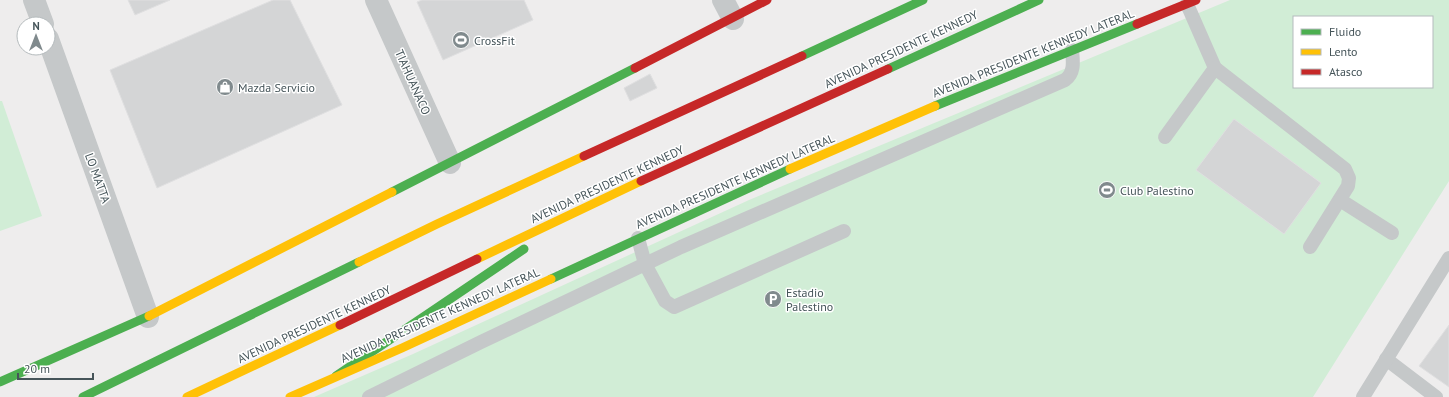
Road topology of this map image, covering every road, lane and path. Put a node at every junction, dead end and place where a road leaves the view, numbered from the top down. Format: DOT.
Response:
graph roads {
  1 [pos="34,0"];
  2 [pos="376,0"];
  3 [pos="767,0"];
  4 [pos="923,0"];
  5 [pos="1039,0"];
  6 [pos="1191,2"];
  7 [pos="728,9"];
  8 [pos="40,16"];
  9 [pos="1072,50"];
  10 [pos="54,56"];
  11 [pos="1215,68"];
  12 [pos="1165,137"];
  13 [pos="450,163"];
  14 [pos="1340,200"];
  15 [pos="593,203"];
  16 [pos="844,231"];
  17 [pos="1392,233"];
  18 [pos="638,238"];
  19 [pos="1310,248"];
  20 [pos="1449,258"];
  21 [pos="645,264"];
  22 [pos="148,317"];
  23 [pos="1386,360"];
  24 [pos="336,376"];
  25 [pos="0,382"];
  26 [pos="83,397"];
  27 [pos="188,397"];
  28 [pos="290,397"];
  29 [pos="369,397"];
  30 [pos="1363,397"];
  31 [pos="1436,397"];
  1 -- 8 [label="street"];
  2 -- 13 [label="street, TIAHUANACO"];
  3 -- 7 [label="main road"];
  4 -- 26 [label="main road"];
  5 -- 15 [label="main road, AVENIDA PRESIDENTE KENNEDY"];
  6 -- 9 [label="main road, AVENIDA PRESIDENTE KENNEDY LATERAL"];
  6 -- 11 [label="lane"];
  7 -- 13 [label="main road"];
  9 -- 18 [label="main road, AVENIDA PRESIDENTE KENNEDY LATERAL"];
  9 -- 21 [label="lane"];
  10 -- 22 [label="street, LO MATTA"];
  11 -- 12 [label="lane"];
  11 -- 14 [label="lane"];
  13 -- 22 [label="main road"];
  14 -- 17 [label="lane"];
  14 -- 19 [label="lane"];
  15 -- 24 [label="main road"];
  15 -- 27 [label="main road, AVENIDA PRESIDENTE KENNEDY"];
  16 -- 21 [label="lane"];
  18 -- 21 [label="lane"];
  18 -- 24 [label="main road, AVENIDA PRESIDENTE KENNEDY LATERAL"];
  20 -- 23 [label="lane"];
  21 -- 29 [label="lane"];
  22 -- 25 [label="main road"];
  23 -- 30 [label="lane"];
  23 -- 31 [label="lane"];
  24 -- 28 [label="main road, AVENIDA PRESIDENTE KENNEDY LATERAL"];
}
